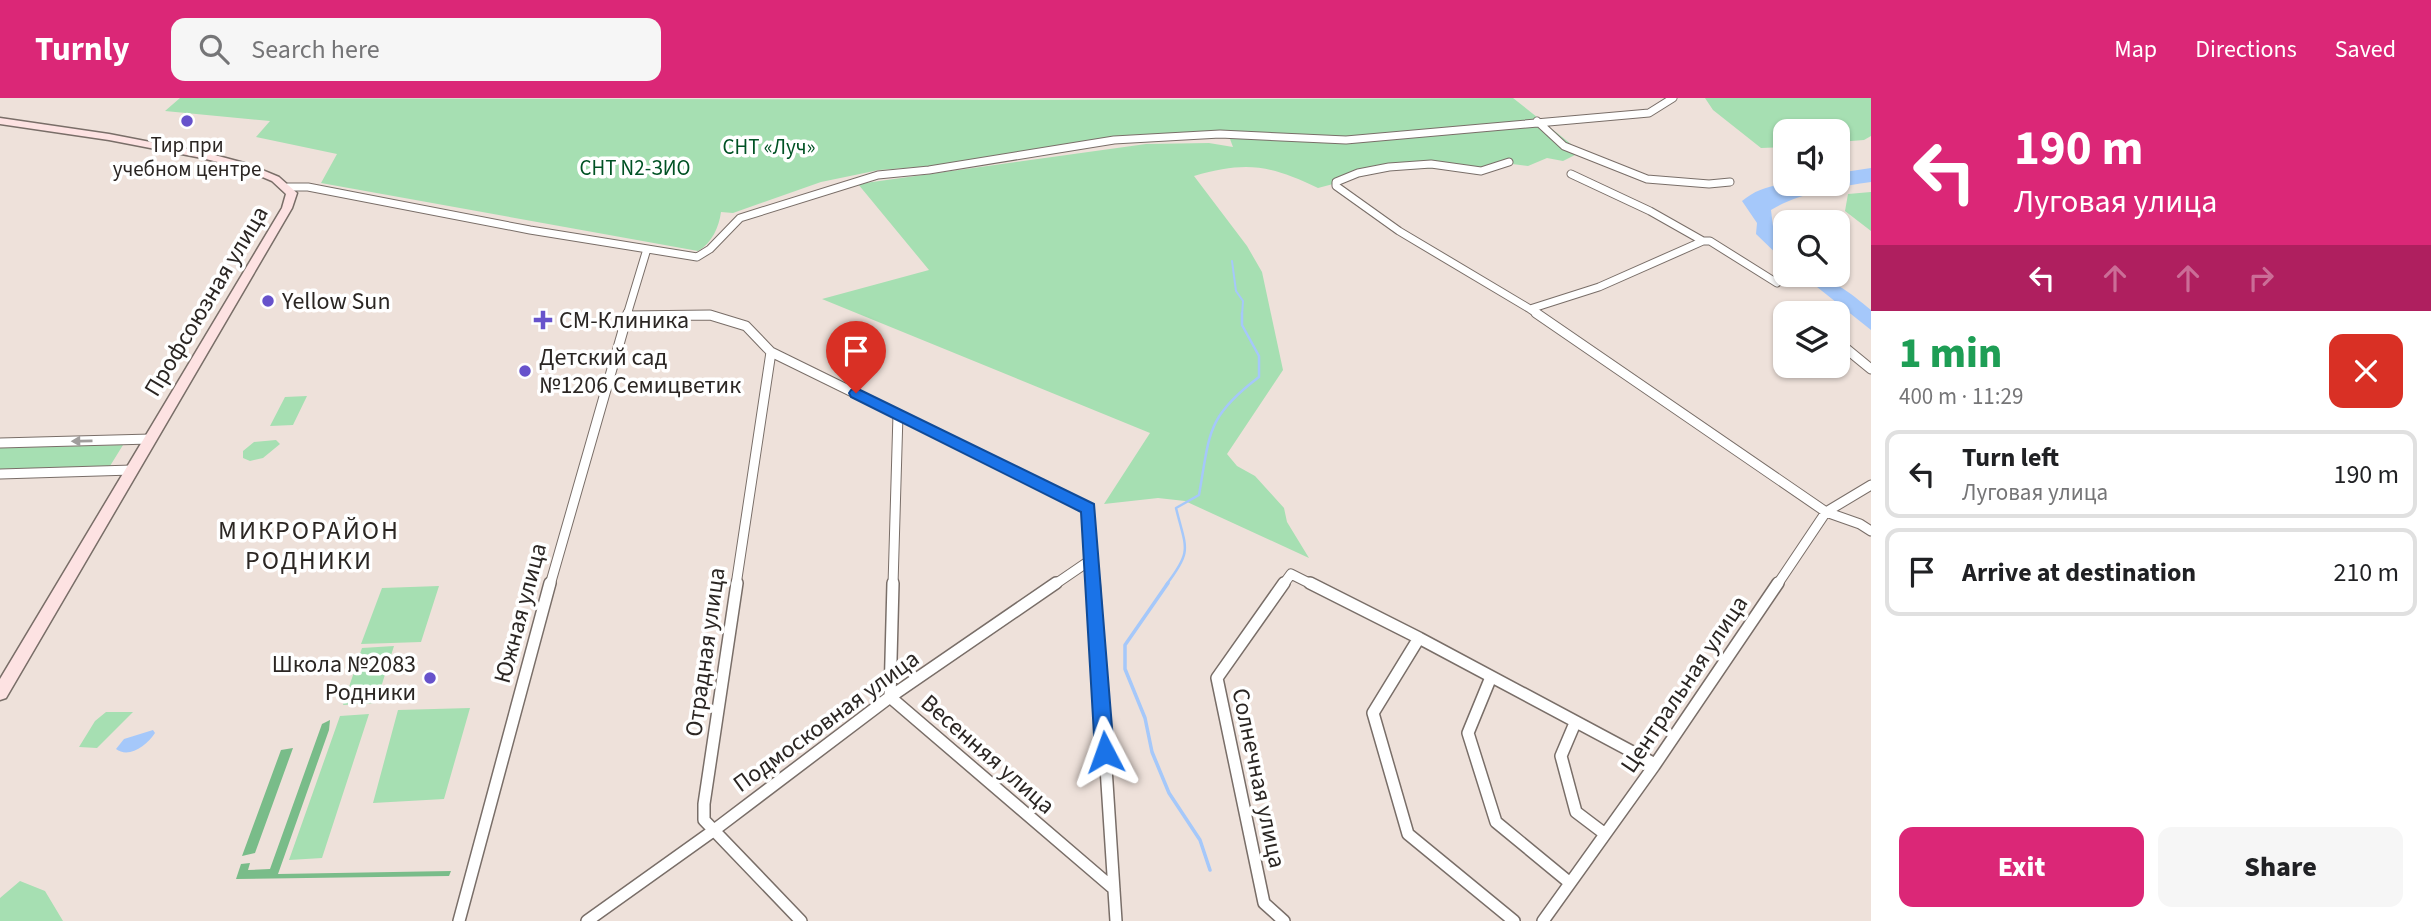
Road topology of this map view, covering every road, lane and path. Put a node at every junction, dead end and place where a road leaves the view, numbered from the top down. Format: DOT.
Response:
graph roads {
  1 [pos="1673,98"];
  2 [pos="0,121"];
  3 [pos="1537,121"];
  4 [pos="1509,162"];
  5 [pos="1571,174"];
  6 [pos="1730,182"];
  7 [pos="288,187"];
  8 [pos="1703,241"];
  9 [pos="647,250"];
  10 [pos="1773,281"];
  11 [pos="1530,309"];
  12 [pos="626,316"];
  13 [pos="771,352"];
  14 [pos="1850,352"];
  15 [pos="1871,369"];
  16 [pos="898,414"];
  17 [pos="151,439"];
  18 [pos="0,443"];
  19 [pos="132,470"];
  20 [pos="0,474"];
  21 [pos="1871,485"];
  22 [pos="1826,512"];
  23 [pos="1871,531"];
  24 [pos="1092,559"];
  25 [pos="1419,638"];
  26 [pos="1491,677"];
  27 [pos="0,692"];
  28 [pos="890,697"];
  29 [pos="1575,723"];
  30 [pos="1655,764"];
  31 [pos="713,831"];
  32 [pos="1605,834"];
  33 [pos="1570,883"];
  34 [pos="1114,890"];
  35 [pos="459,921"];
  36 [pos="587,921"];
  37 [pos="801,921"];
  38 [pos="1116,921"];
  39 [pos="1284,921"];
  40 [pos="1514,921"];
  41 [pos="1543,921"];
  1 -- 3 [label="street"];
  2 -- 7 [label="main road, Профсоюзная улица"];
  3 -- 6 [label="street"];
  3 -- 9 [label="street"];
  4 -- 11 [label="street"];
  5 -- 8 [label="street"];
  7 -- 9 [label="street"];
  7 -- 17 [label="main road, Профсоюзная улица"];
  8 -- 10 [label="street"];
  8 -- 11 [label="street"];
  9 -- 12 [label="street, Южная улица"];
  11 -- 22 [label="street"];
  12 -- 13 [label="street"];
  12 -- 35 [label="street, Южная улица"];
  13 -- 16 [label="street"];
  13 -- 31 [label="street, Отрадная улица"];
  14 -- 15 [label="street"];
  16 -- 24 [label="street"];
  16 -- 28 [label="street, Весенняя улица"];
  17 -- 18 [label="street, one-way"];
  17 -- 19 [label="main road, Профсоюзная улица"];
  19 -- 20 [label="street"];
  19 -- 27 [label="main road, Профсоюзная улица"];
  21 -- 22 [label="street, Центральная улица"];
  22 -- 23 [label="street"];
  22 -- 30 [label="street, Центральная улица"];
  24 -- 28 [label="street, Подмосковная улица"];
  24 -- 34 [label="street"];
  25 -- 26 [label="street"];
  25 -- 39 [label="street, Солнечная улица"];
  25 -- 40 [label="street"];
  26 -- 29 [label="street"];
  26 -- 33 [label="street"];
  28 -- 31 [label="street, Подмосковная улица"];
  28 -- 34 [label="street, Весенняя улица"];
  29 -- 30 [label="street"];
  29 -- 32 [label="street"];
  30 -- 32 [label="street, Центральная улица"];
  31 -- 36 [label="street, Подмосковная улица"];
  31 -- 37 [label="street, Отрадная улица"];
  32 -- 33 [label="street, Центральная улица"];
  33 -- 41 [label="street, Центральная улица"];
  34 -- 38 [label="street"];
}
